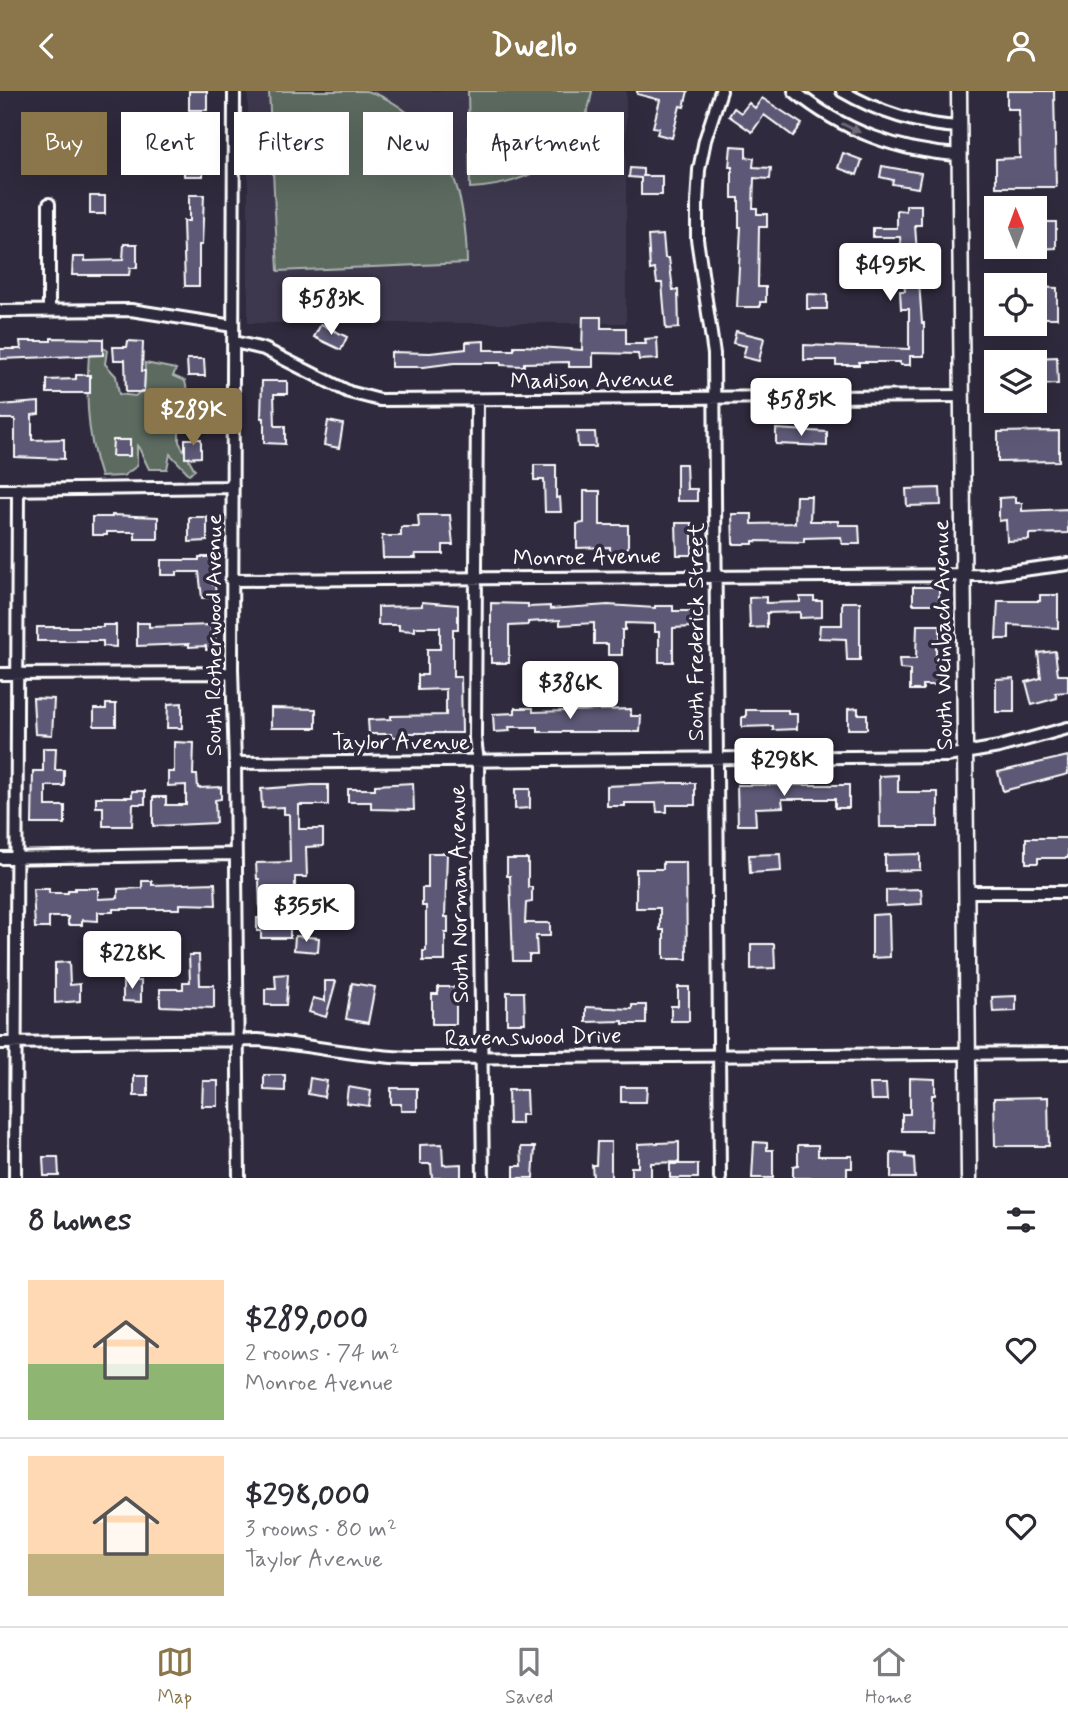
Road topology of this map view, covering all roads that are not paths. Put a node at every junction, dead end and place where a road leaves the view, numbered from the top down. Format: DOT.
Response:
graph roads {
  1 [pos="234,91"];
  2 [pos="721,91"];
  3 [pos="794,91"];
  4 [pos="842,91"];
  5 [pos="959,91"];
  6 [pos="960,127"];
  7 [pos="960,155"];
  8 [pos="49,204"];
  9 [pos="49,310"];
  10 [pos="0,311"];
  11 [pos="233,326"];
  12 [pos="234,342"];
  13 [pos="962,396"];
  14 [pos="715,398"];
  15 [pos="477,401"];
  16 [pos="233,487"];
  17 [pos="0,489"];
  18 [pos="18,489"];
  19 [pos="1068,564"];
  20 [pos="964,574"];
  21 [pos="714,577"];
  22 [pos="477,578"];
  23 [pos="231,580"];
  24 [pos="232,673"];
  25 [pos="0,674"];
  26 [pos="17,674"];
  27 [pos="1068,728"];
  28 [pos="966,754"];
  29 [pos="715,759"];
  30 [pos="478,762"];
  31 [pos="235,763"];
  32 [pos="235,854"];
  33 [pos="0,858"];
  34 [pos="16,858"];
  35 [pos="967,892"];
  36 [pos="1068,892"];
  37 [pos="238,1040"];
  38 [pos="0,1043"];
  39 [pos="16,1043"];
  40 [pos="968,1053"];
  41 [pos="1068,1053"];
  42 [pos="719,1056"];
  43 [pos="481,1058"];
  44 [pos="15,1178"];
  45 [pos="239,1178"];
  46 [pos="483,1178"];
  47 [pos="720,1178"];
  48 [pos="969,1178"];
  1 -- 11 [label="street, South Rotherwood Avenue"];
  2 -- 14 [label="street, South Frederick Street"];
  3 -- 7 [label="street, one-way"];
  4 -- 6 [label="street"];
  5 -- 6 [label="street, South Weinbach Avenue"];
  6 -- 7 [label="street, South Weinbach Avenue"];
  7 -- 13 [label="street, South Weinbach Avenue"];
  8 -- 9 [label="street"];
  9 -- 10 [label="street"];
  9 -- 11 [label="street"];
  11 -- 12 [label="street, South Rotherwood Avenue"];
  12 -- 15 [label="street, Madison Avenue"];
  12 -- 16 [label="street, South Rotherwood Avenue"];
  13 -- 14 [label="street, Madison Avenue"];
  13 -- 20 [label="street, South Weinbach Avenue"];
  14 -- 15 [label="street, Madison Avenue"];
  14 -- 21 [label="street, South Frederick Street"];
  15 -- 22 [label="street, South Norman Avenue"];
  16 -- 18 [label="street"];
  16 -- 23 [label="street, South Rotherwood Avenue"];
  17 -- 18 [label="street"];
  18 -- 26 [label="street"];
  19 -- 20 [label="street, Monroe Avenue"];
  20 -- 21 [label="street, Monroe Avenue"];
  20 -- 28 [label="street, South Weinbach Avenue"];
  21 -- 22 [label="street, Monroe Avenue"];
  21 -- 29 [label="street, South Frederick Street"];
  22 -- 23 [label="street, Monroe Avenue"];
  22 -- 30 [label="street, South Norman Avenue"];
  23 -- 24 [label="street, South Rotherwood Avenue"];
  24 -- 26 [label="street"];
  24 -- 31 [label="street, South Rotherwood Avenue"];
  25 -- 26 [label="street"];
  26 -- 34 [label="street"];
  27 -- 28 [label="street, Taylor Avenue"];
  28 -- 29 [label="street, Taylor Avenue"];
  28 -- 35 [label="street, South Weinbach Avenue"];
  29 -- 30 [label="street, Taylor Avenue"];
  29 -- 42 [label="street, South Frederick Street"];
  30 -- 31 [label="street, Taylor Avenue"];
  30 -- 43 [label="street, South Norman Avenue"];
  31 -- 32 [label="street, South Rotherwood Avenue"];
  32 -- 34 [label="street"];
  32 -- 37 [label="street, South Rotherwood Avenue"];
  33 -- 34 [label="street"];
  34 -- 39 [label="street"];
  35 -- 36 [label="street"];
  35 -- 40 [label="street, South Weinbach Avenue"];
  37 -- 39 [label="street, Ravenswood Drive"];
  37 -- 43 [label="street, Ravenswood Drive"];
  37 -- 45 [label="street, South Rotherwood Avenue"];
  38 -- 39 [label="street, Ravenswood Drive"];
  39 -- 44 [label="street"];
  40 -- 41 [label="street, Ravenswood Drive"];
  40 -- 42 [label="street, Ravenswood Drive"];
  40 -- 48 [label="street, South Weinbach Avenue"];
  42 -- 43 [label="street, Ravenswood Drive"];
  42 -- 47 [label="street, South Frederick Street"];
  43 -- 46 [label="street, South Norman Avenue"];
}
